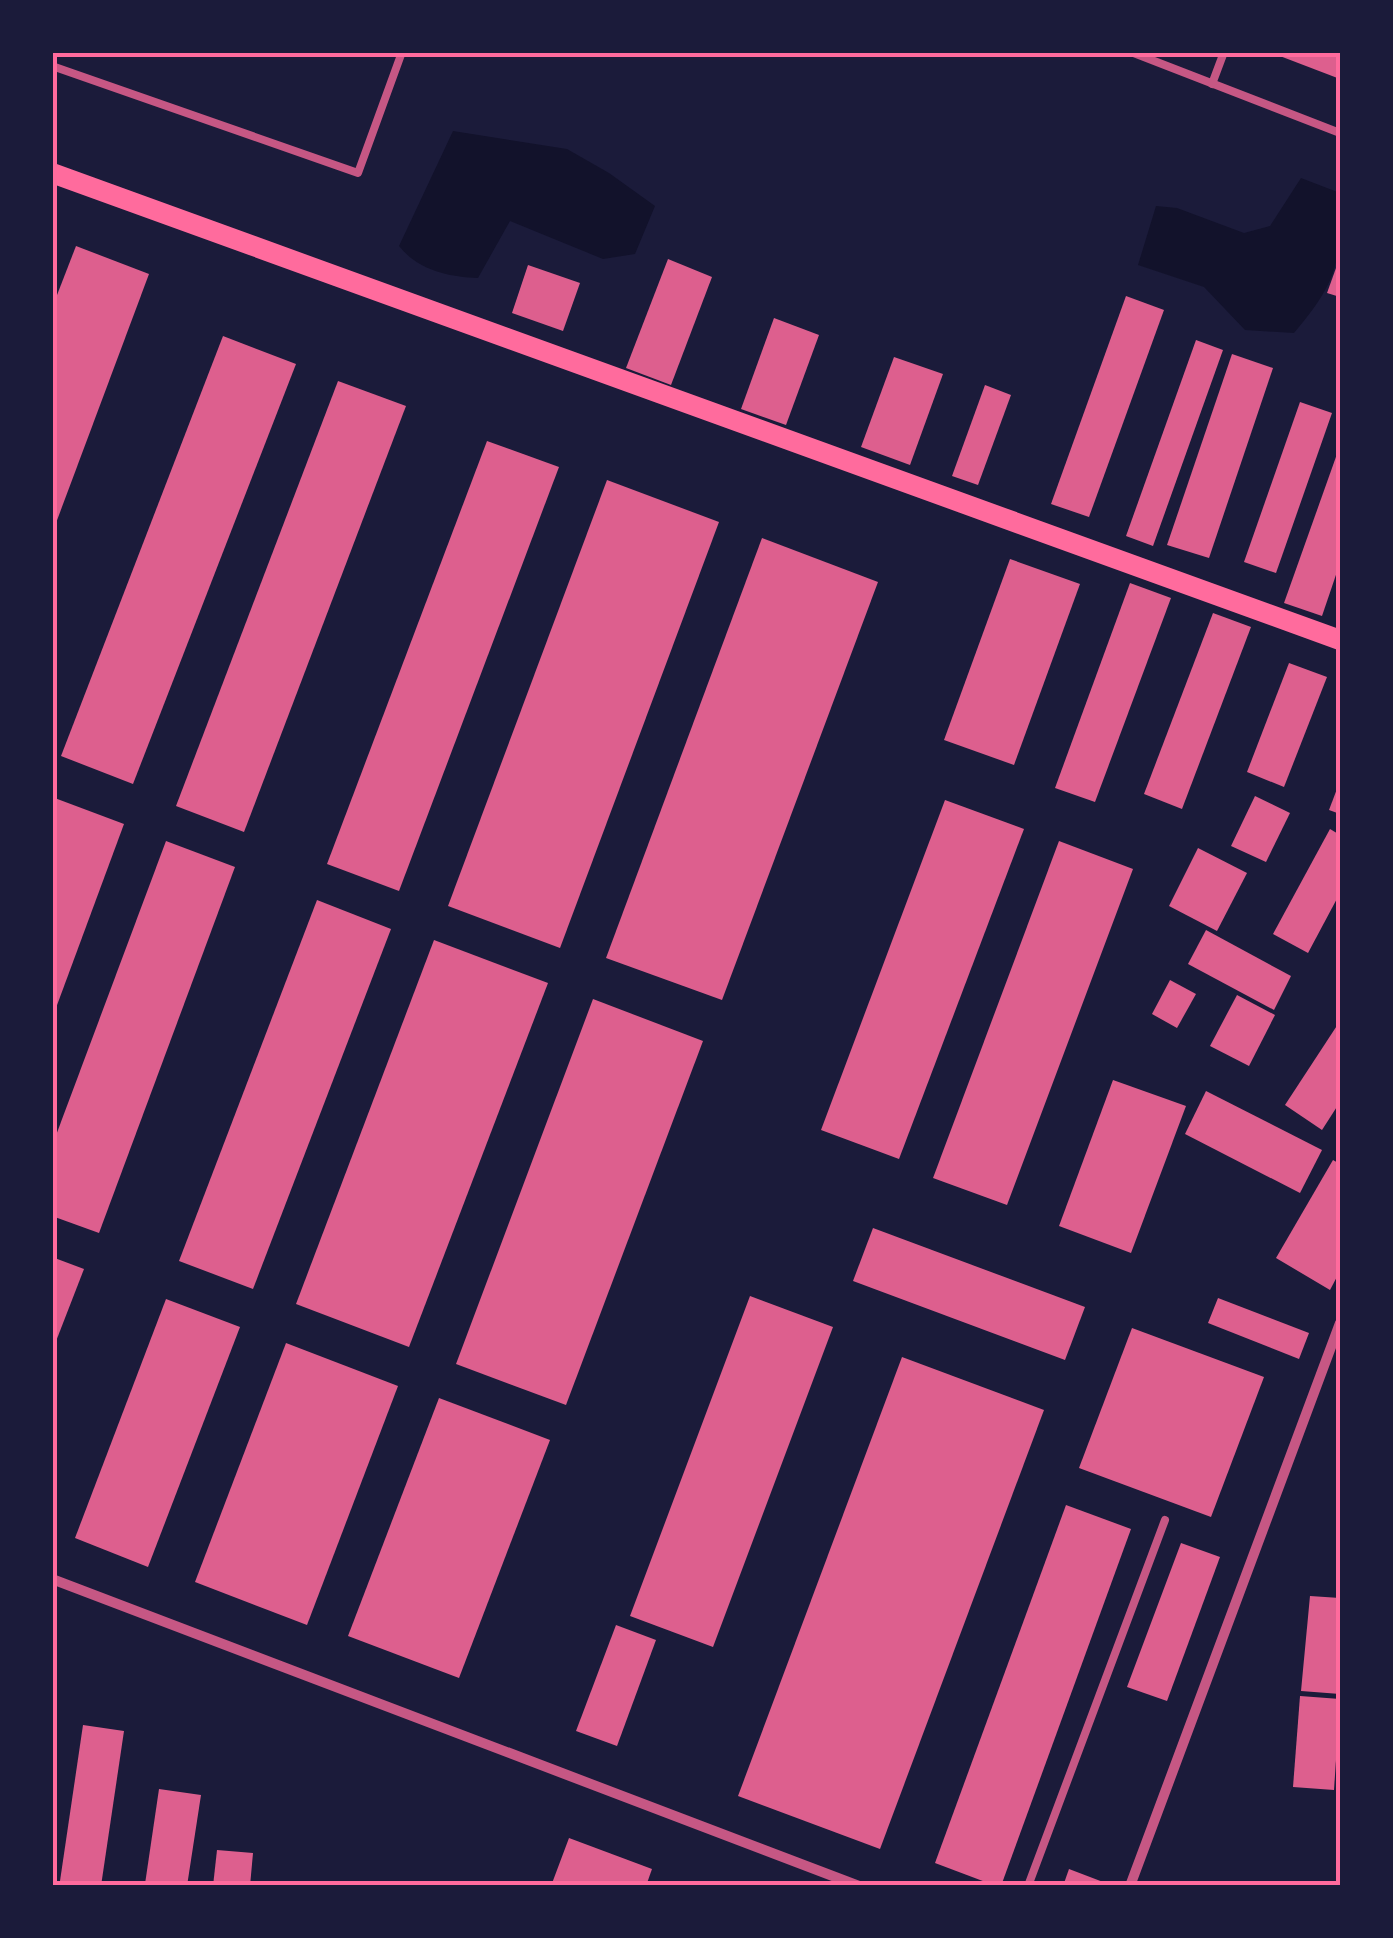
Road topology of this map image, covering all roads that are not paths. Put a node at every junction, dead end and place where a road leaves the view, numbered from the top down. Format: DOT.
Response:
graph roads {
  1 [pos="402,52"];
  2 [pos="1131,52"];
  3 [pos="1224,52"];
  4 [pos="52,66"];
  5 [pos="1212,84"];
  6 [pos="1340,134"];
  7 [pos="52,174"];
  8 [pos="1340,640"];
  9 [pos="1340,1322"];
  10 [pos="1165,1520"];
  11 [pos="52,1579"];
  12 [pos="858,1886"];
  13 [pos="1028,1886"];
  14 [pos="1130,1886"];
  1 -- 4 [label="lane"];
  2 -- 5 [label="lane"];
  3 -- 5 [label="lane"];
  5 -- 6 [label="lane"];
  7 -- 8 [label="main road"];
  9 -- 14 [label="street"];
  10 -- 13 [label="lane"];
  11 -- 12 [label="street"];
}
